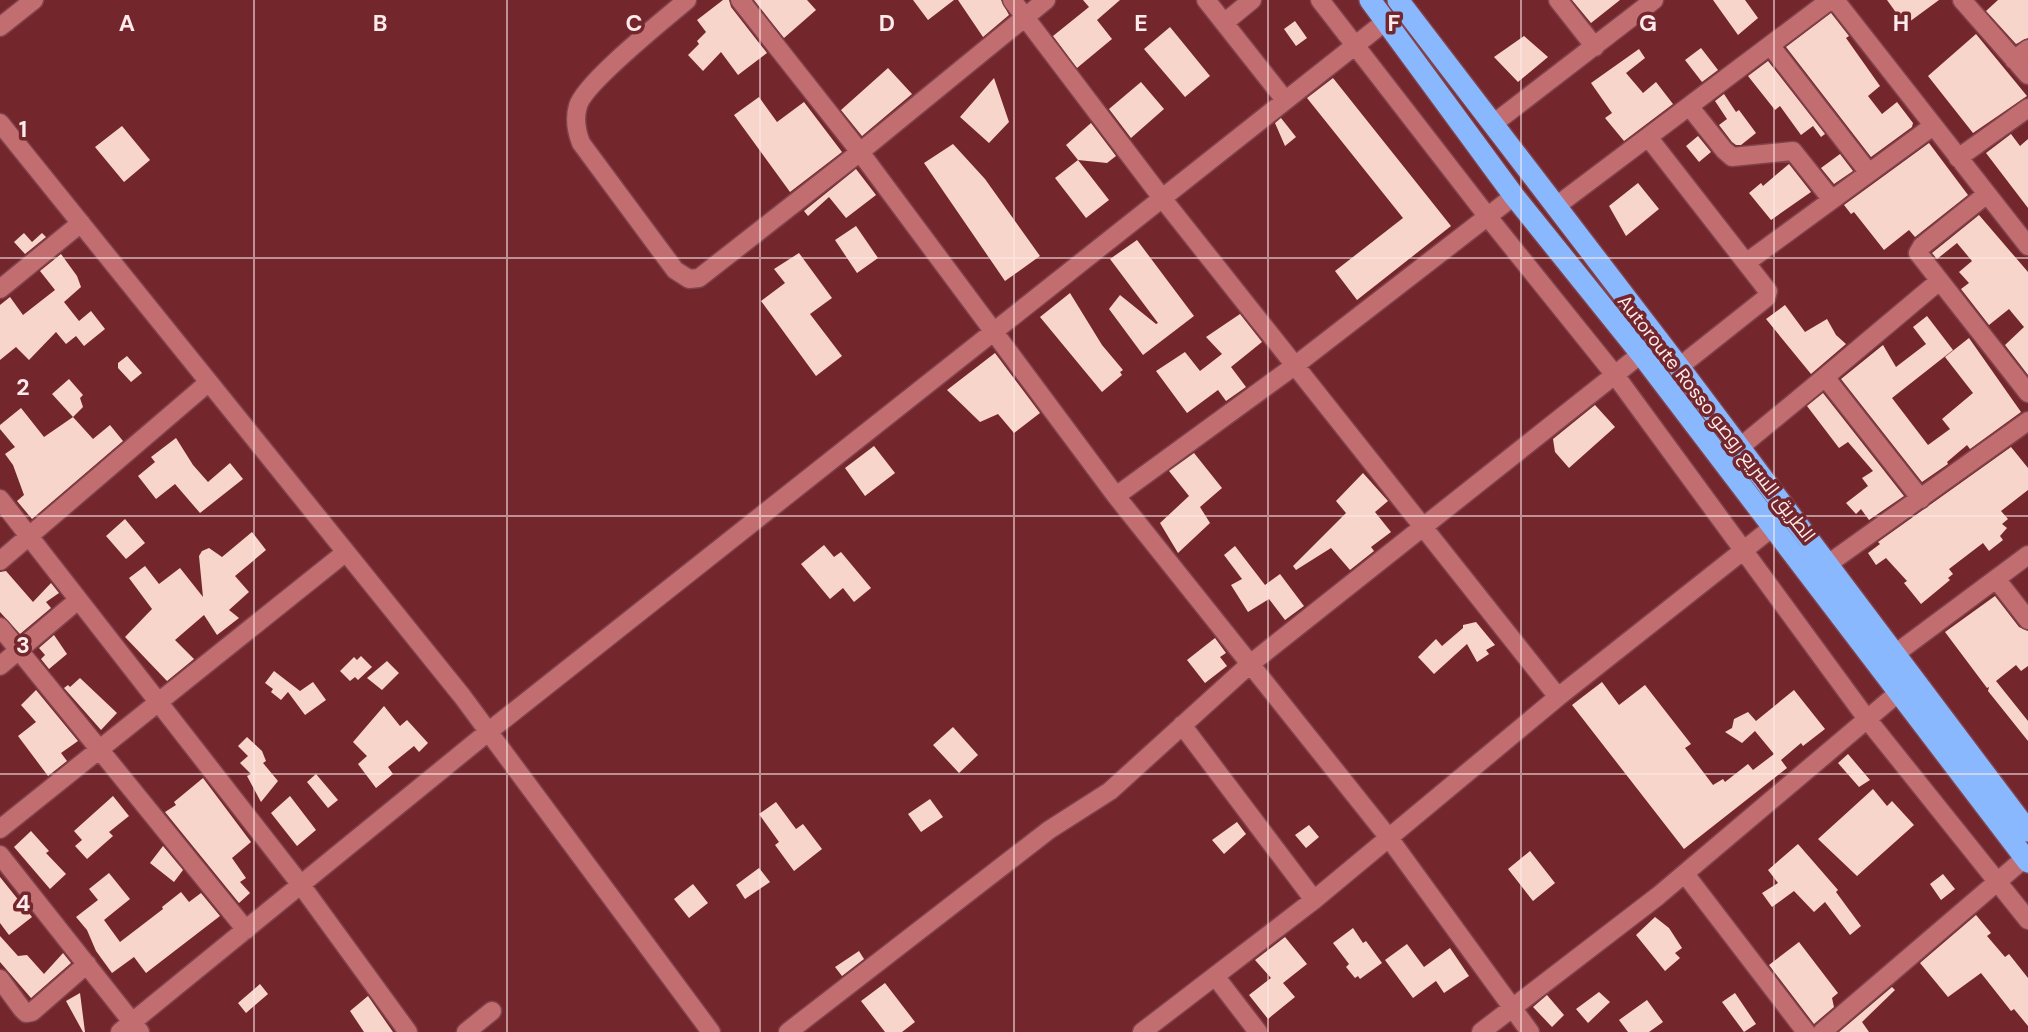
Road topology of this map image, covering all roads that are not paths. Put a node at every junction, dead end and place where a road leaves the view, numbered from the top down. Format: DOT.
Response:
graph roads {
  1 [pos="34,0"];
  2 [pos="687,0"];
  3 [pos="740,0"];
  4 [pos="1012,0"];
  5 [pos="1046,0"];
  6 [pos="1206,0"];
  7 [pos="1252,0"];
  8 [pos="1320,0"];
  9 [pos="1370,0"];
  10 [pos="1398,0"];
  11 [pos="1559,0"];
  12 [pos="1654,0"];
  13 [pos="1832,0"];
  14 [pos="1969,2"];
  15 [pos="1025,17"];
  16 [pos="1385,21"];
  17 [pos="1224,23"];
  18 [pos="0,27"];
  19 [pos="1356,45"];
  20 [pos="1770,45"];
  21 [pos="1595,47"];
  22 [pos="2021,54"];
  23 [pos="2028,75"];
  24 [pos="1285,100"];
  25 [pos="1689,106"];
  26 [pos="2028,108"];
  27 [pos="0,123"];
  28 [pos="1493,124"];
  29 [pos="1933,126"];
  30 [pos="1648,137"];
  31 [pos="860,152"];
  32 [pos="1958,158"];
  33 [pos="1869,173"];
  34 [pos="1987,194"];
  35 [pos="1514,196"];
  36 [pos="1163,198"];
  37 [pos="1832,200"];
  38 [pos="1555,207"];
  39 [pos="1488,217"];
  40 [pos="81,223"];
  41 [pos="2024,234"];
  42 [pos="1747,262"];
  43 [pos="1938,282"];
  44 [pos="0,289"];
  45 [pos="992,333"];
  46 [pos="1641,354"];
  47 [pos="1297,365"];
  48 [pos="1679,367"];
  49 [pos="1615,375"];
  50 [pos="1825,377"];
  51 [pos="209,382"];
  52 [pos="2028,393"];
  53 [pos="2028,421"];
  54 [pos="1739,448"];
  55 [pos="1116,496"];
  56 [pos="0,499"];
  57 [pos="1921,499"];
  58 [pos="1773,527"];
  59 [pos="1423,529"];
  60 [pos="29,537"];
  61 [pos="1744,550"];
  62 [pos="346,552"];
  63 [pos="2028,555"];
  64 [pos="0,561"];
  65 [pos="1828,564"];
  66 [pos="1997,580"];
  67 [pos="78,600"];
  68 [pos="2028,620"];
  69 [pos="0,627"];
  70 [pos="19,651"];
  71 [pos="1895,654"];
  72 [pos="1249,665"];
  73 [pos="0,666"];
  74 [pos="1898,693"];
  75 [pos="1558,697"];
  76 [pos="158,702"];
  77 [pos="1867,719"];
  78 [pos="1182,725"];
  79 [pos="488,732"];
  80 [pos="101,748"];
  81 [pos="0,829"];
  82 [pos="2028,831"];
  83 [pos="1389,838"];
  84 [pos="0,855"];
  85 [pos="2027,860"];
  86 [pos="1685,874"];
  87 [pos="1998,882"];
  88 [pos="301,885"];
  89 [pos="1314,900"];
  90 [pos="2028,920"];
  91 [pos="246,930"];
  92 [pos="87,964"];
  93 [pos="1215,976"];
  94 [pos="0,979"];
  95 [pos="1512,1008"];
  96 [pos="492,1011"];
  97 [pos="131,1029"];
  98 [pos="408,1032"];
  99 [pos="466,1032"];
  100 [pos="711,1032"];
  101 [pos="788,1032"];
  102 [pos="1142,1032"];
  103 [pos="1258,1032"];
  104 [pos="1481,1032"];
  105 [pos="1530,1032"];
  106 [pos="1806,1032"];
  107 [pos="1822,1032"];
  1 -- 18 [label="street"];
  2 -- 31 [label="street"];
  3 -- 31 [label="street"];
  4 -- 15 [label="street"];
  5 -- 15 [label="street"];
  6 -- 17 [label="street"];
  7 -- 17 [label="street"];
  8 -- 19 [label="street"];
  9 -- 16 [label="highway, Autoroute Rosso الطريق السريع روصو"];
  10 -- 28 [label="highway, Autoroute Rosso الطريق السريع روصو"];
  11 -- 21 [label="street"];
  12 -- 21 [label="street"];
  13 -- 20 [label="street"];
  13 -- 29 [label="street"];
  14 -- 22 [label="street"];
  15 -- 31 [label="street"];
  15 -- 36 [label="street"];
  16 -- 19 [label="street"];
  16 -- 35 [label="highway, Autoroute Rosso الطريق السريع روصو"];
  17 -- 24 [label="street"];
  19 -- 24 [label="street"];
  19 -- 39 [label="street"];
  20 -- 25 [label="street"];
  20 -- 33 [label="street"];
  21 -- 28 [label="street"];
  22 -- 23 [label="street"];
  24 -- 36 [label="street"];
  25 -- 30 [label="street"];
  25 -- 37 [label="street"];
  26 -- 32 [label="street"];
  27 -- 40 [label="street"];
  28 -- 38 [label="highway, Autoroute Rosso الطريق السريع روصو"];
  29 -- 32 [label="street"];
  29 -- 33 [label="street"];
  30 -- 38 [label="street"];
  30 -- 42 [label="street"];
  31 -- 45 [label="street"];
  32 -- 34 [label="street"];
  33 -- 37 [label="street"];
  34 -- 41 [label="street"];
  34 -- 43 [label="street"];
  35 -- 39 [label="street"];
  35 -- 46 [label="highway, Autoroute Rosso الطريق السريع روصو"];
  36 -- 45 [label="street"];
  36 -- 47 [label="street"];
  37 -- 42 [label="street"];
  38 -- 48 [label="highway, Autoroute Rosso الطريق السريع روصو"];
  39 -- 47 [label="street"];
  39 -- 49 [label="street"];
  40 -- 44 [label="street"];
  40 -- 51 [label="street"];
  42 -- 48 [label="street"];
  43 -- 50 [label="street"];
  43 -- 52 [label="street"];
  45 -- 55 [label="street"];
  45 -- 79 [label="street"];
  46 -- 49 [label="street"];
  46 -- 58 [label="highway, Autoroute Rosso الطريق السريع روصو"];
  47 -- 55 [label="street"];
  47 -- 59 [label="street"];
  48 -- 54 [label="highway, Autoroute Rosso الطريق السريع روصو"];
  49 -- 59 [label="street"];
  49 -- 61 [label="street"];
  50 -- 54 [label="street"];
  50 -- 57 [label="street"];
  51 -- 60 [label="street"];
  51 -- 62 [label="street"];
  53 -- 57 [label="street"];
  54 -- 65 [label="highway, Autoroute Rosso الطريق السريع روصو"];
  55 -- 72 [label="street"];
  56 -- 60 [label="street"];
  57 -- 65 [label="street"];
  58 -- 61 [label="street"];
  58 -- 74 [label="highway, Autoroute Rosso الطريق السريع روصو"];
  59 -- 72 [label="street"];
  59 -- 75 [label="street"];
  60 -- 64 [label="street"];
  60 -- 67 [label="street"];
  61 -- 75 [label="street"];
  61 -- 77 [label="street"];
  62 -- 76 [label="street"];
  62 -- 79 [label="street"];
  63 -- 66 [label="street"];
  65 -- 71 [label="highway, Autoroute Rosso الطريق السريع روصو"];
  66 -- 68 [label="street"];
  66 -- 71 [label="street"];
  67 -- 70 [label="street"];
  67 -- 76 [label="street"];
  69 -- 70 [label="street"];
  70 -- 73 [label="street"];
  70 -- 80 [label="street"];
  71 -- 82 [label="highway, Autoroute Rosso الطريق السريع روصو"];
  72 -- 78 [label="street"];
  72 -- 83 [label="street"];
  74 -- 77 [label="street"];
  74 -- 85 [label="highway, Autoroute Rosso الطريق السريع روصو"];
  75 -- 83 [label="street"];
  76 -- 80 [label="street"];
  76 -- 88 [label="street"];
  77 -- 86 [label="street"];
  77 -- 87 [label="street"];
  78 -- 89 [label="street"];
  78 -- 101 [label="street"];
  79 -- 88 [label="street"];
  79 -- 100 [label="street"];
  80 -- 81 [label="street"];
  80 -- 91 [label="street"];
  83 -- 89 [label="street"];
  83 -- 95 [label="street"];
  84 -- 92 [label="street"];
  85 -- 87 [label="street"];
  86 -- 95 [label="street"];
  86 -- 106 [label="street"];
  87 -- 90 [label="street"];
  87 -- 107 [label="street"];
  88 -- 91 [label="street"];
  88 -- 98 [label="street"];
  89 -- 93 [label="street"];
  91 -- 97 [label="street"];
  92 -- 94 [label="street"];
  92 -- 97 [label="street"];
  93 -- 102 [label="street"];
  93 -- 103 [label="street"];
  95 -- 104 [label="street"];
  95 -- 105 [label="street"];
  96 -- 99 [label="street"];
}
